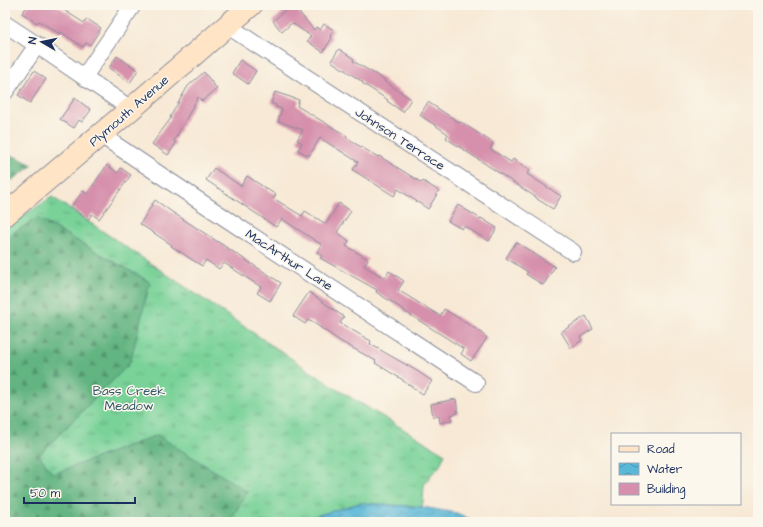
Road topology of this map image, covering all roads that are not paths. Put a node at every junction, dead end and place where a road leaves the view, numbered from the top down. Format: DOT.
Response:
graph roads {
  1 [pos="133,5"];
  2 [pos="251,5"];
  3 [pos="5,24"];
  4 [pos="228,26"];
  5 [pos="37,45"];
  6 [pos="84,77"];
  7 [pos="5,92"];
  8 [pos="131,109"];
  9 [pos="101,135"];
  10 [pos="5,215"];
  11 [pos="573,252"];
  12 [pos="476,384"];
  1 -- 6 [label="street"];
  2 -- 4 [label="street, Plymouth Avenue"];
  3 -- 5 [label="street"];
  4 -- 8 [label="street, Plymouth Avenue"];
  4 -- 11 [label="street, Johnson Terrace"];
  5 -- 6 [label="street"];
  5 -- 7 [label="street"];
  6 -- 8 [label="street"];
  8 -- 9 [label="street, Plymouth Avenue"];
  9 -- 10 [label="street, Plymouth Avenue"];
  9 -- 12 [label="street, MacArthur Lane"];
}
